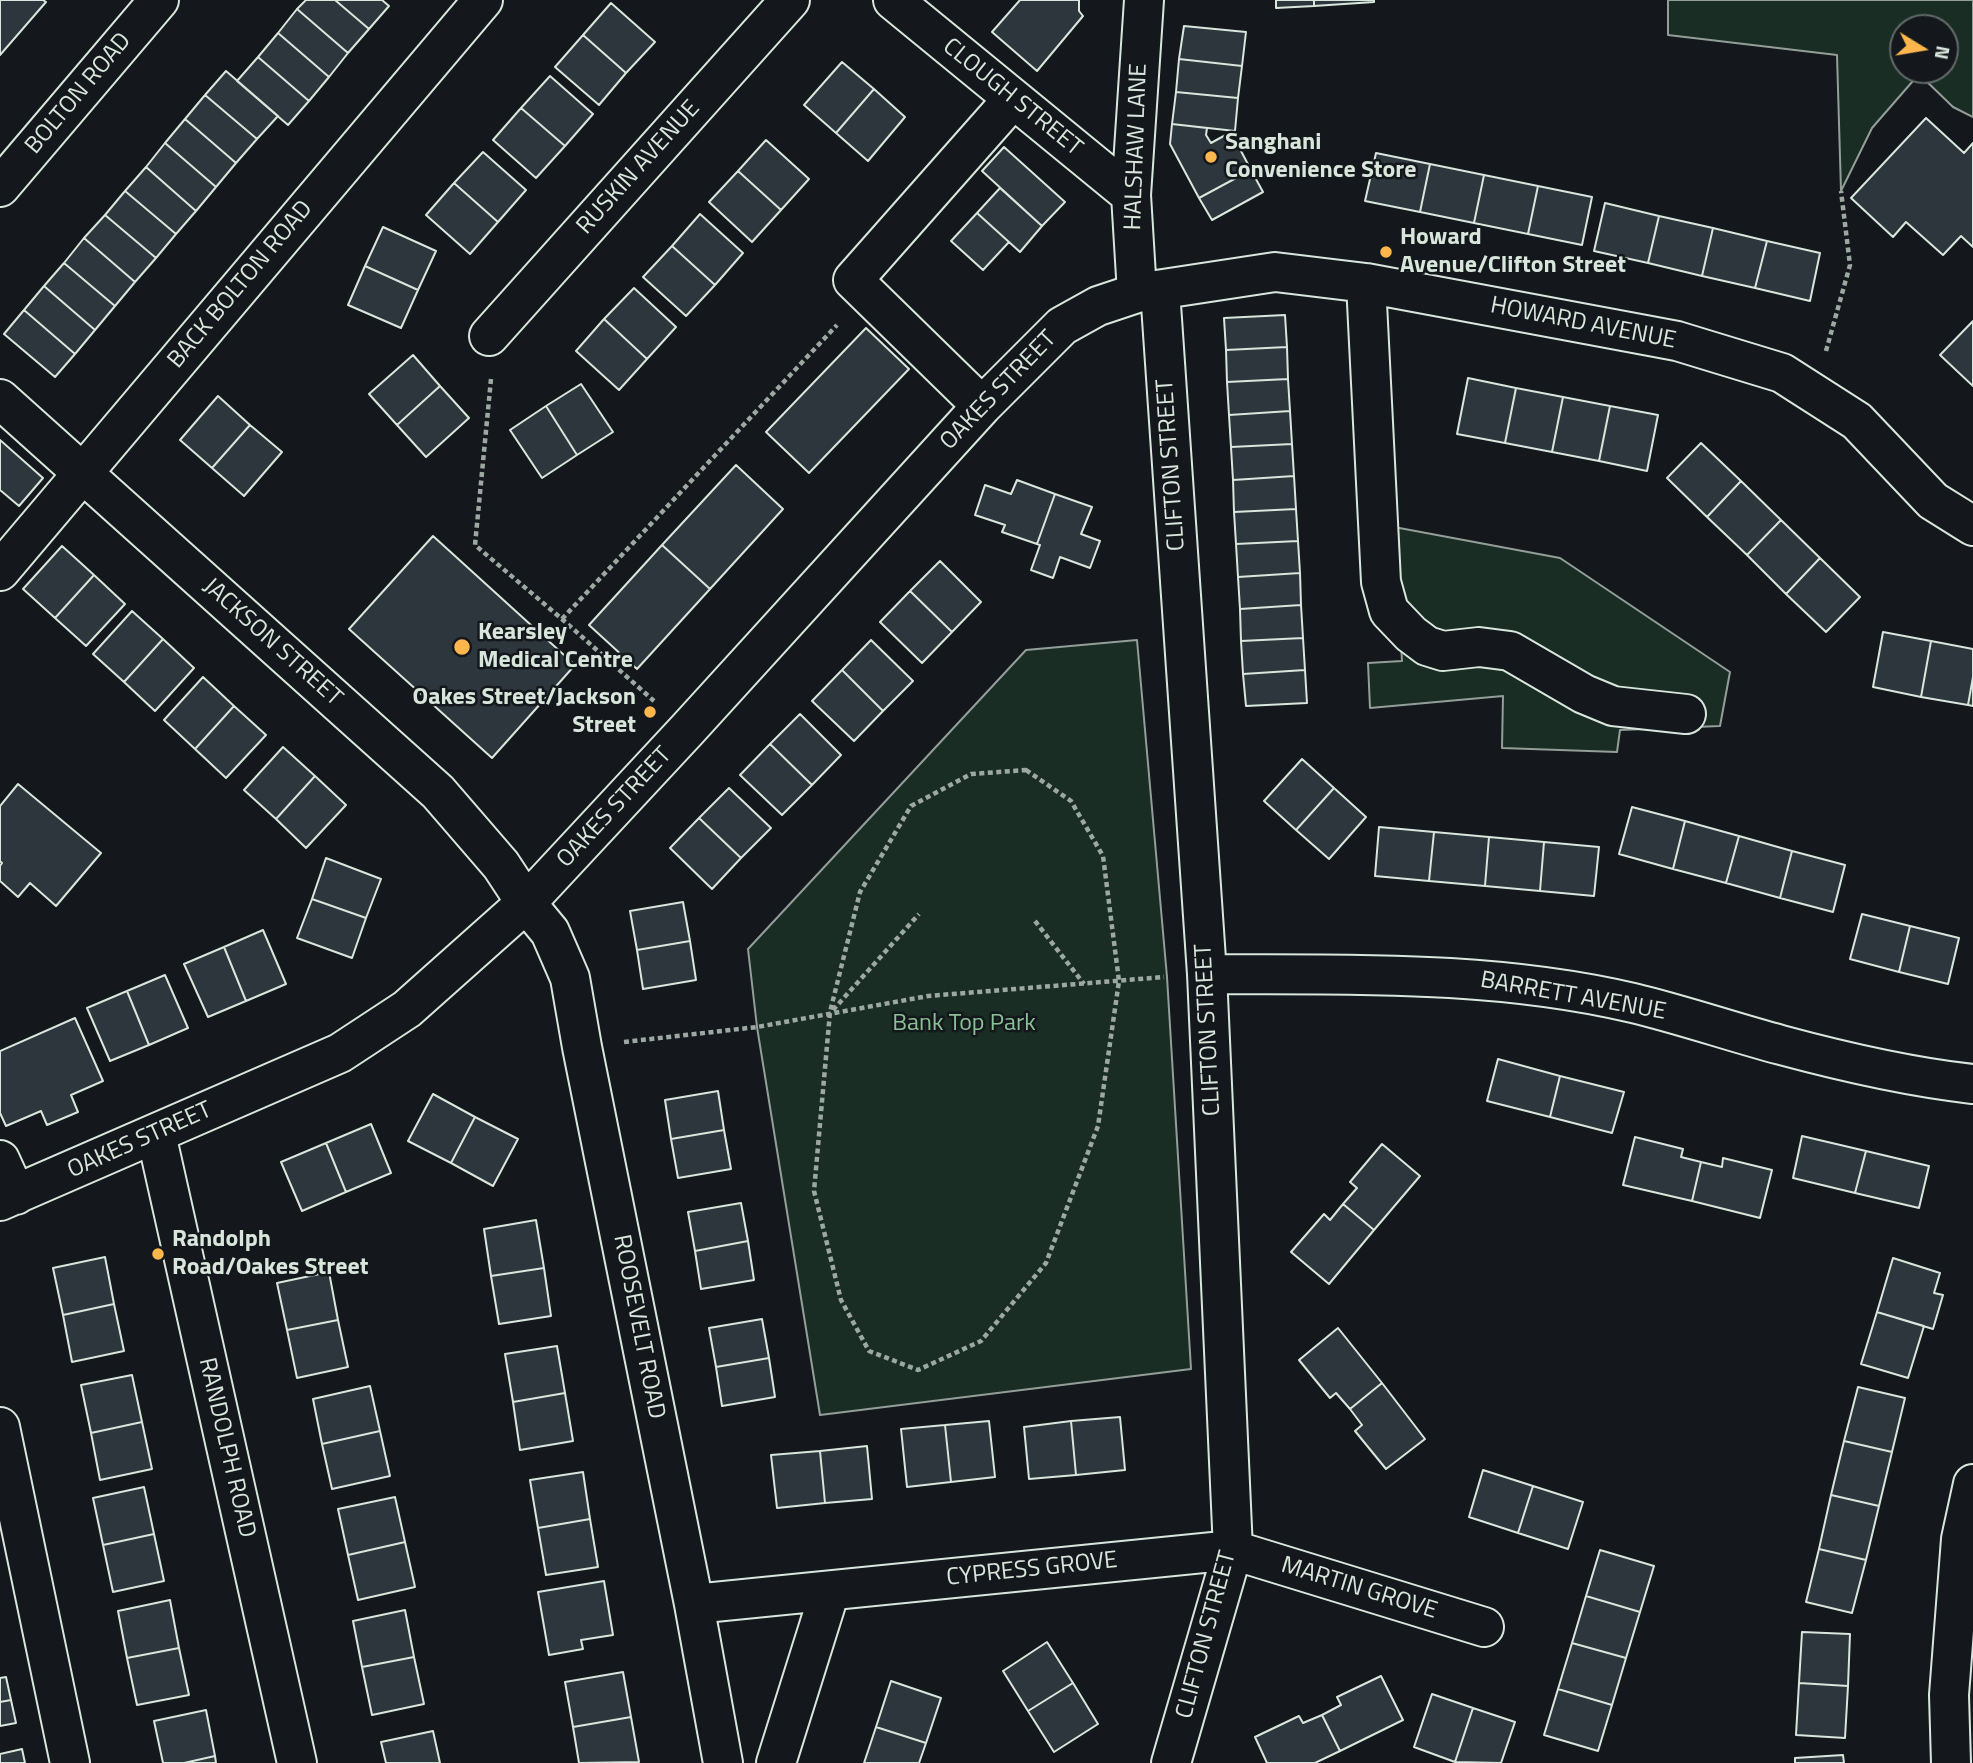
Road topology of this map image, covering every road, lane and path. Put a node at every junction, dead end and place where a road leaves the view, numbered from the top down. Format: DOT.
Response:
graph roads {
  1 [pos="159,0"];
  2 [pos="483,0"];
  3 [pos="790,0"];
  4 [pos="893,0"];
  5 [pos="1144,0"];
  6 [pos="1013,99"];
  7 [pos="0,187"];
  8 [pos="1841,191"];
  9 [pos="1131,195"];
  10 [pos="1366,283"];
  11 [pos="860,287"];
  12 [pos="1149,292"];
  13 [pos="488,336"];
  14 [pos="1814,394"];
  15 [pos="0,399"];
  16 [pos="982,405"];
  17 [pos="82,474"];
  18 [pos="1973,526"];
  19 [pos="0,571"];
  20 [pos="562,619"];
  21 [pos="1686,714"];
  22 [pos="687,730"];
  23 [pos="526,903"];
  24 [pos="919,914"];
  25 [pos="1035,921"];
  26 [pos="1206,974"];
  27 [pos="1119,981"];
  28 [pos="1084,984"];
  29 [pos="830,1012"];
  30 [pos="582,1047"];
  31 [pos="1973,1084"];
  32 [pos="156,1134"];
  33 [pos="0,1160"];
  34 [pos="8,1198"];
  35 [pos="0,1427"];
  36 [pos="1973,1484"];
  37 [pos="1233,1550"];
  38 [pos="830,1591"];
  39 [pos="694,1604"];
  40 [pos="1484,1627"];
  41 [pos="70,1763"];
  42 [pos="297,1763"];
  43 [pos="723,1763"];
  44 [pos="776,1763"];
  45 [pos="1171,1763"];
  46 [pos="1951,1763"];
  1 -- 7 [label="street, BOLTON ROAD"];
  2 -- 17 [label="street, BACK BOLTON ROAD"];
  3 -- 13 [label="street, RUSKIN AVENUE"];
  4 -- 6 [label="street, CLOUGH STREET"];
  5 -- 9 [label="street, HALSHAW LANE"];
  6 -- 9 [label="street, CLOUGH STREET"];
  6 -- 11 [label="street"];
  8 -- 14 [label="path"];
  9 -- 12 [label="street, HALSHAW LANE"];
  10 -- 12 [label="street, HOWARD AVENUE"];
  10 -- 14 [label="street, HOWARD AVENUE"];
  10 -- 21 [label="street"];
  11 -- 16 [label="street"];
  11 -- 20 [label="path"];
  12 -- 16 [label="street, OAKES STREET"];
  12 -- 26 [label="street, CLIFTON STREET"];
  13 -- 20 [label="path"];
  14 -- 18 [label="street, HOWARD AVENUE"];
  15 -- 17 [label="street, JACKSON STREET"];
  16 -- 22 [label="street, OAKES STREET"];
  17 -- 19 [label="street, BACK BOLTON ROAD"];
  17 -- 23 [label="street, JACKSON STREET"];
  20 -- 22 [label="path"];
  22 -- 23 [label="street, OAKES STREET"];
  23 -- 30 [label="street, ROOSEVELT ROAD"];
  23 -- 32 [label="street, OAKES STREET"];
  24 -- 29 [label="path"];
  25 -- 28 [label="path"];
  26 -- 27 [label="path"];
  26 -- 31 [label="street, BARRETT AVENUE"];
  26 -- 37 [label="street, CLIFTON STREET"];
  27 -- 28 [label="path"];
  27 -- 29 [label="path"];
  27 -- 29 [label="path"];
  28 -- 29 [label="path"];
  29 -- 30 [label="path"];
  30 -- 39 [label="street, ROOSEVELT ROAD"];
  32 -- 34 [label="street, OAKES STREET"];
  32 -- 42 [label="street, RANDOLPH ROAD"];
  33 -- 34 [label="street"];
  35 -- 41 [label="street"];
  36 -- 46 [label="street"];
  37 -- 38 [label="street, CYPRESS GROVE"];
  37 -- 40 [label="street, MARTIN GROVE"];
  37 -- 45 [label="street, CLIFTON STREET"];
  38 -- 39 [label="street, CYPRESS GROVE"];
  38 -- 44 [label="street"];
  39 -- 43 [label="street, ROOSEVELT ROAD"];
}
